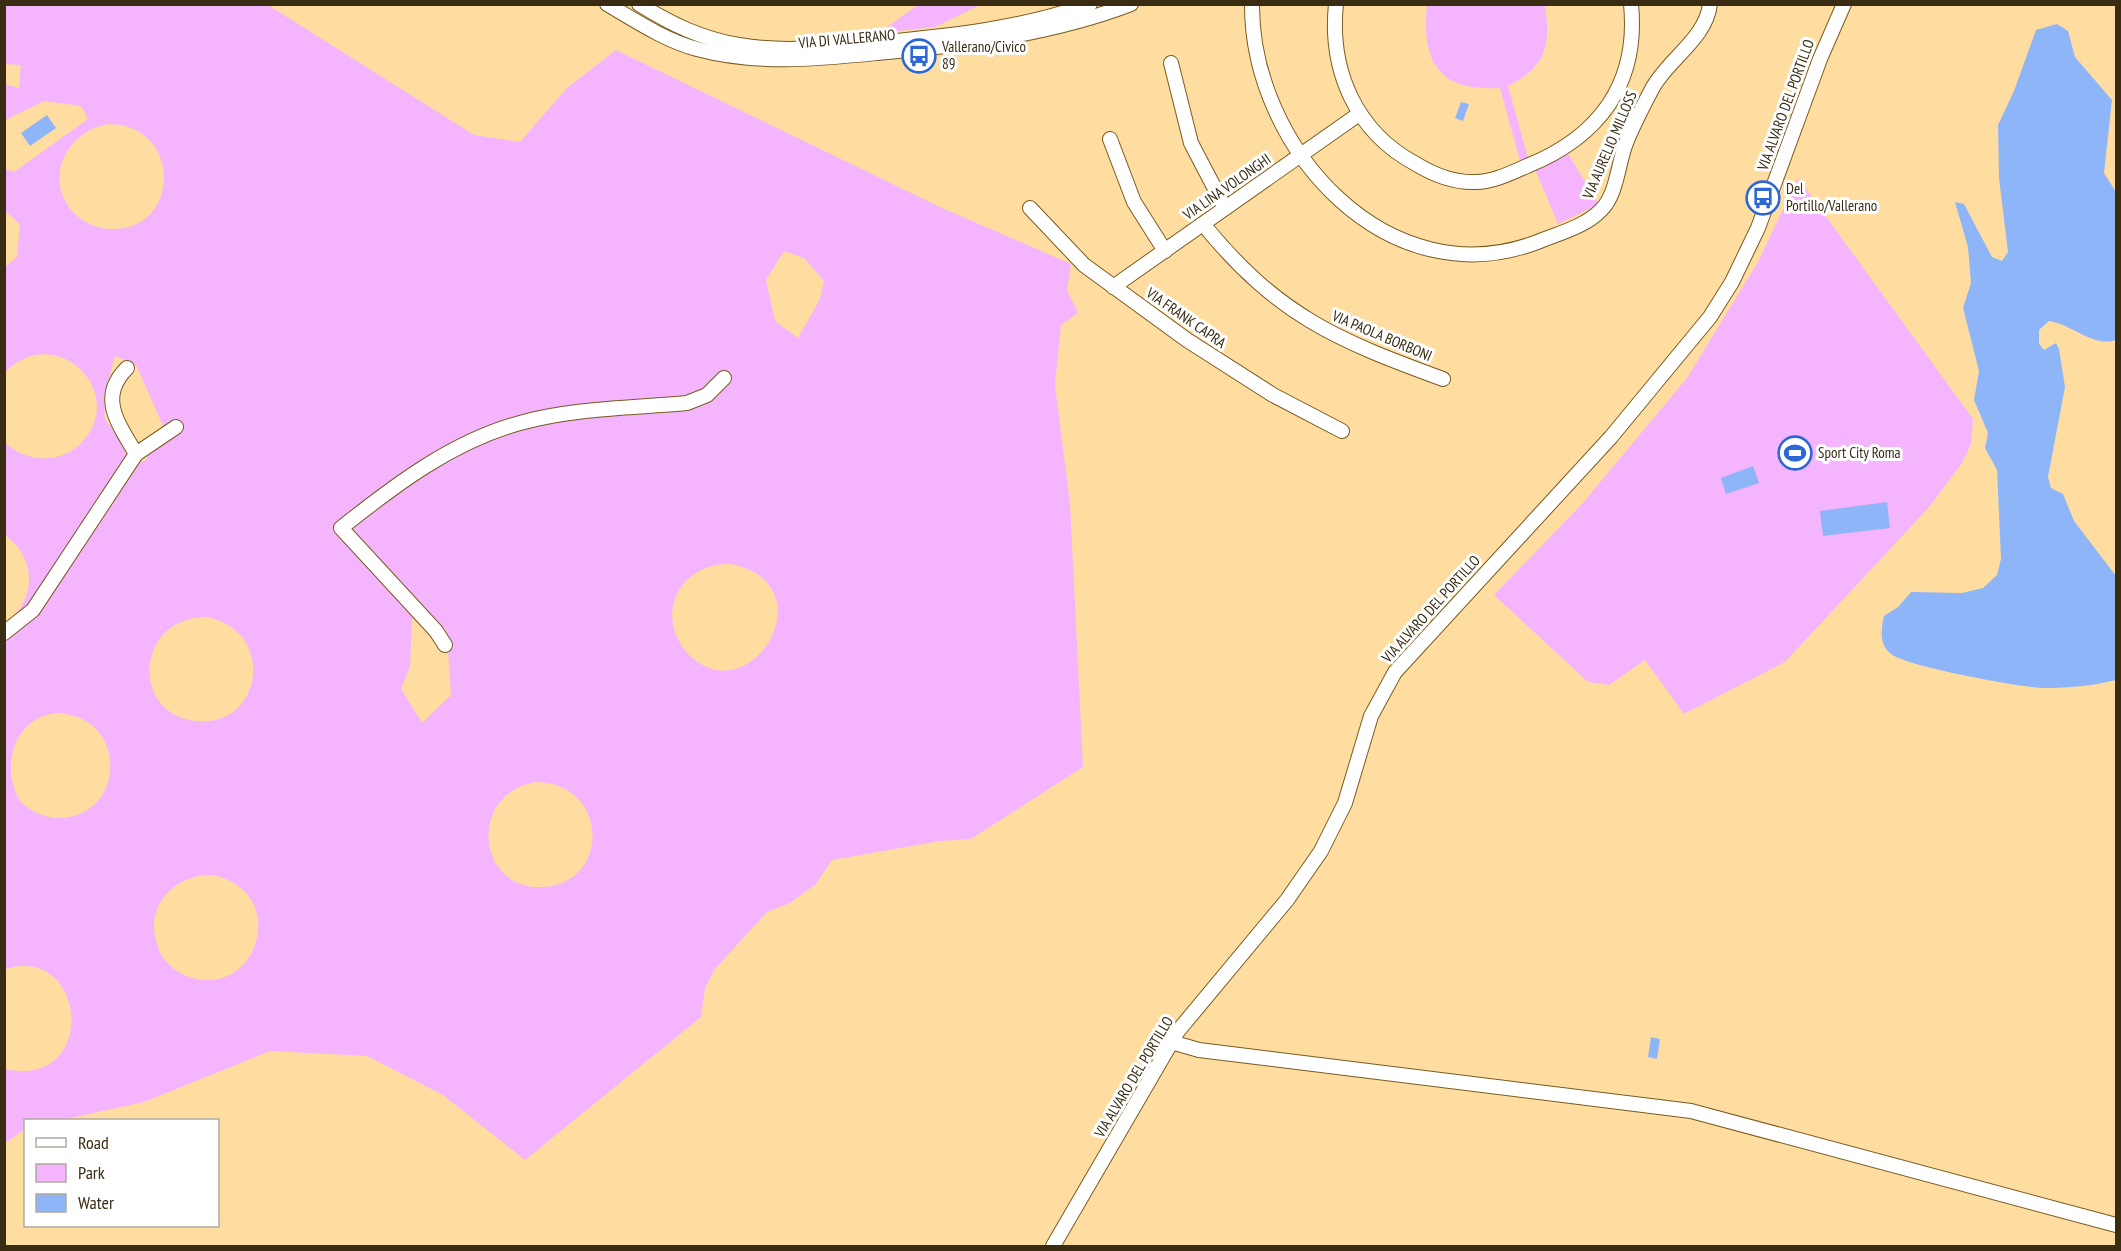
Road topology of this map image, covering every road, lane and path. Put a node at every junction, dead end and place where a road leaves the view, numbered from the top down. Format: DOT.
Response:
graph roads {
  1 [pos="607,4"];
  2 [pos="639,4"];
  3 [pos="1090,4"];
  4 [pos="1131,4"];
  5 [pos="1252,4"];
  6 [pos="1336,4"];
  7 [pos="1631,4"];
  8 [pos="1710,4"];
  9 [pos="1844,4"];
  10 [pos="1171,63"];
  11 [pos="1359,114"];
  12 [pos="1110,139"];
  13 [pos="1299,156"];
  14 [pos="1030,208"];
  15 [pos="1224,208"];
  16 [pos="1203,224"];
  17 [pos="1165,251"];
  18 [pos="1113,287"];
  19 [pos="127,368"];
  20 [pos="724,378"];
  21 [pos="1443,380"];
  22 [pos="176,427"];
  23 [pos="1342,431"];
  24 [pos="136,454"];
  25 [pos="4,633"];
  26 [pos="445,645"];
  27 [pos="1171,1042"];
  28 [pos="2116,1225"];
  29 [pos="1053,1246"];
  1 -- 4 [label="street, VIA DI VALLERANO"];
  2 -- 3 [label="street, VIA DI VALLERANO"];
  5 -- 13 [label="street, VIA AURELIO MILLOSS"];
  6 -- 11 [label="street"];
  7 -- 11 [label="street"];
  8 -- 13 [label="street, VIA AURELIO MILLOSS"];
  9 -- 27 [label="street, VIA ALVARO DEL PORTILLO"];
  10 -- 15 [label="street"];
  11 -- 13 [label="street, VIA LINA VOLONGHI"];
  12 -- 17 [label="street"];
  13 -- 15 [label="street, VIA LINA VOLONGHI"];
  14 -- 18 [label="street, VIA FRANK CAPRA"];
  15 -- 16 [label="street, VIA LINA VOLONGHI"];
  16 -- 17 [label="street, VIA LINA VOLONGHI"];
  16 -- 21 [label="street, VIA PAOLA BORBONI"];
  17 -- 18 [label="street, VIA LINA VOLONGHI"];
  18 -- 23 [label="street, VIA FRANK CAPRA"];
  19 -- 24 [label="street"];
  20 -- 26 [label="street"];
  22 -- 24 [label="street"];
  24 -- 25 [label="street"];
  27 -- 28 [label="street"];
  27 -- 29 [label="street, VIA ALVARO DEL PORTILLO"];
}
